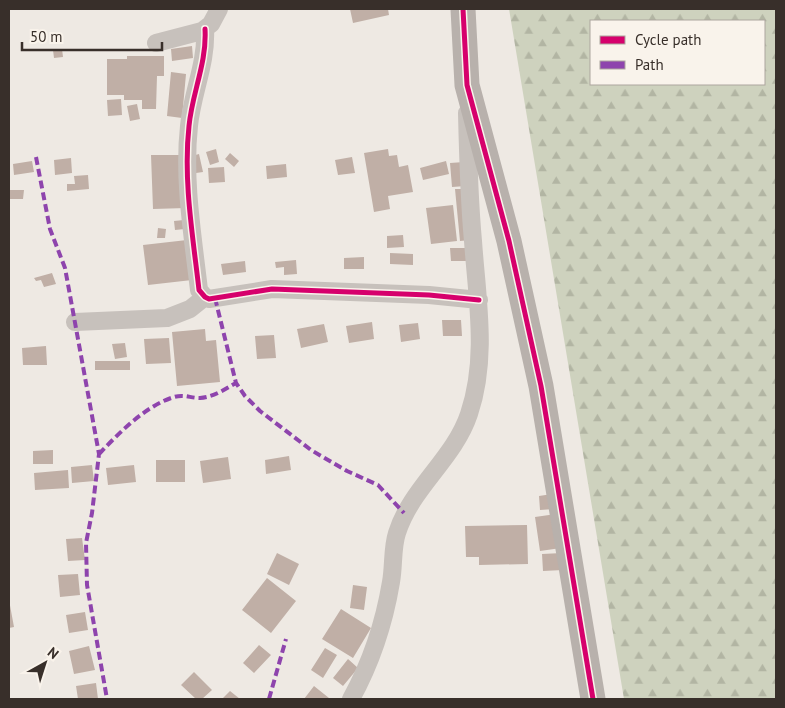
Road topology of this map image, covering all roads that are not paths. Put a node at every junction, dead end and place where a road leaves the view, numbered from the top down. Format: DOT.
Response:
graph roads {
  1 [pos="219,9"];
  2 [pos="463,9"];
  3 [pos="204,29"];
  4 [pos="156,43"];
  5 [pos="467,85"];
  6 [pos="205,298"];
  7 [pos="479,300"];
  8 [pos="75,322"];
  9 [pos="352,699"];
  10 [pos="593,699"];
  1 -- 3 [label="street"];
  2 -- 5 [label="street"];
  3 -- 4 [label="street"];
  3 -- 6 [label="street"];
  5 -- 7 [label="street"];
  5 -- 10 [label="street"];
  6 -- 7 [label="street"];
  6 -- 8 [label="street"];
  7 -- 9 [label="street"];
}
